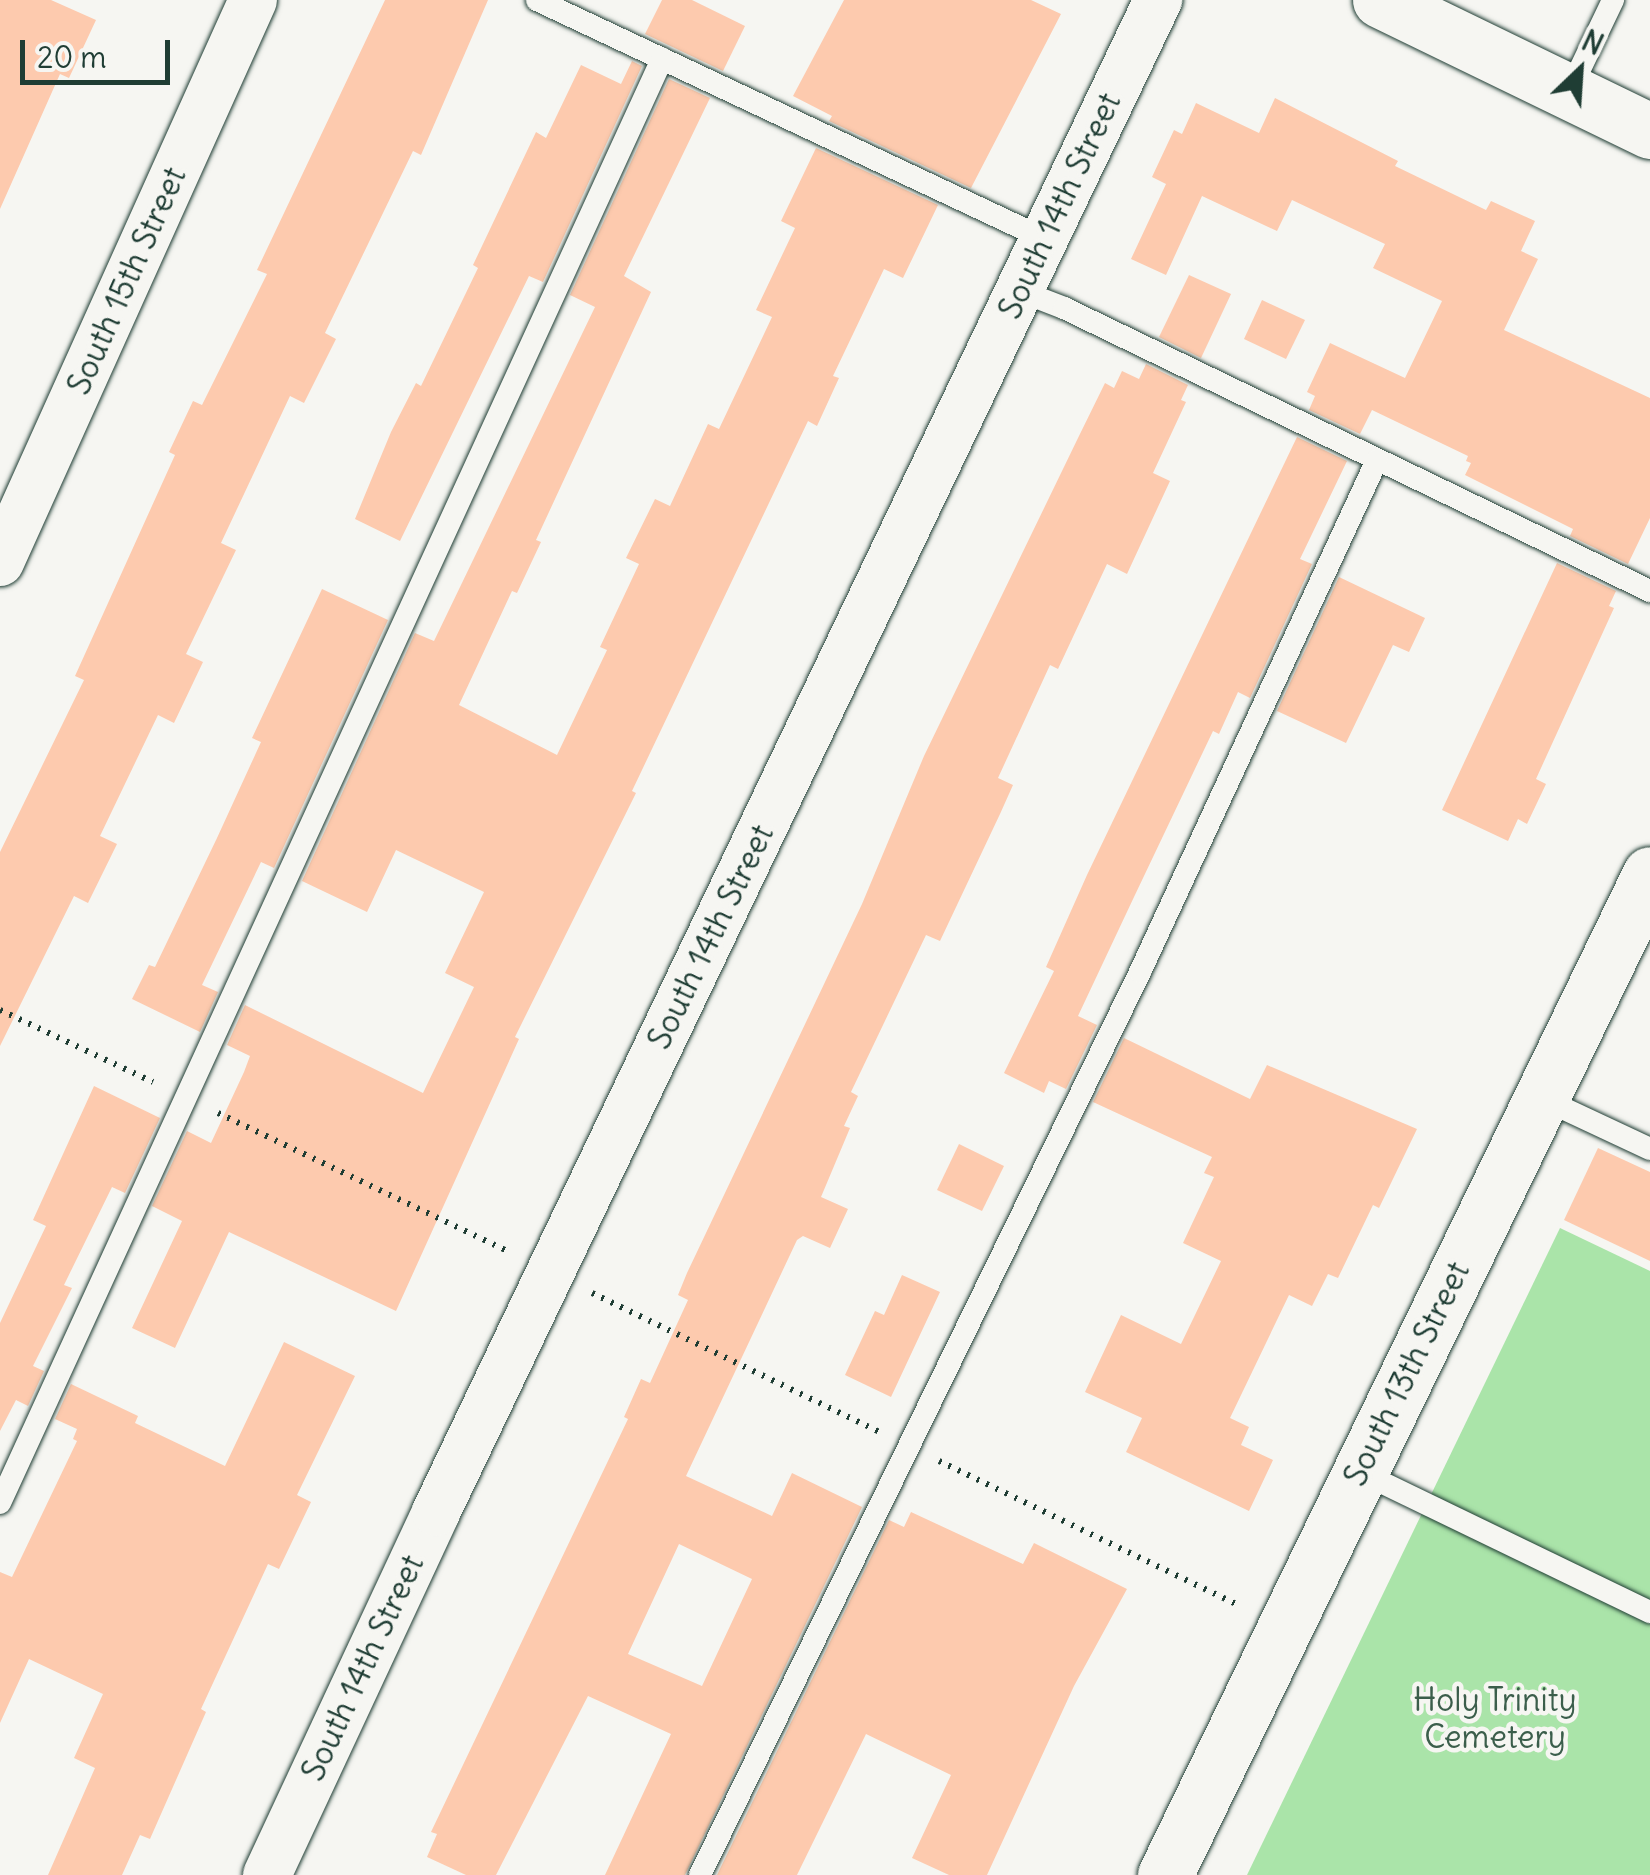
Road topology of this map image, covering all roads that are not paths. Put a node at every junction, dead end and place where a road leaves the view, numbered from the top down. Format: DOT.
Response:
graph roads {
  1 [pos="253,0"];
  2 [pos="537,0"];
  3 [pos="1158,0"];
  4 [pos="1380,0"];
  5 [pos="1613,0"];
  6 [pos="662,59"];
  7 [pos="1569,92"];
  8 [pos="1650,130"];
  9 [pos="1045,239"];
  10 [pos="1020,291"];
  11 [pos="1377,460"];
  12 [pos="0,562"];
  13 [pos="1650,591"];
  14 [pos="1650,874"];
  15 [pos="1541,1098"];
  16 [pos="1650,1149"];
  17 [pos="1360,1472"];
  18 [pos="0,1503"];
  19 [pos="1650,1612"];
  20 [pos="268,1875"];
  21 [pos="700,1875"];
  22 [pos="1165,1875"];
  1 -- 12 [label="street, South 15th Street"];
  2 -- 6 [label="lane"];
  3 -- 9 [label="street, South 14th Street"];
  4 -- 7 [label="street"];
  5 -- 7 [label="lane"];
  6 -- 9 [label="lane"];
  6 -- 18 [label="lane"];
  7 -- 8 [label="street"];
  9 -- 10 [label="street, South 14th Street"];
  10 -- 11 [label="lane"];
  10 -- 20 [label="street, South 14th Street"];
  11 -- 13 [label="lane"];
  11 -- 21 [label="lane"];
  14 -- 15 [label="street, South 13th Street"];
  15 -- 16 [label="lane"];
  15 -- 17 [label="street, South 13th Street"];
  17 -- 19 [label="lane"];
  17 -- 22 [label="street, South 13th Street"];
}
